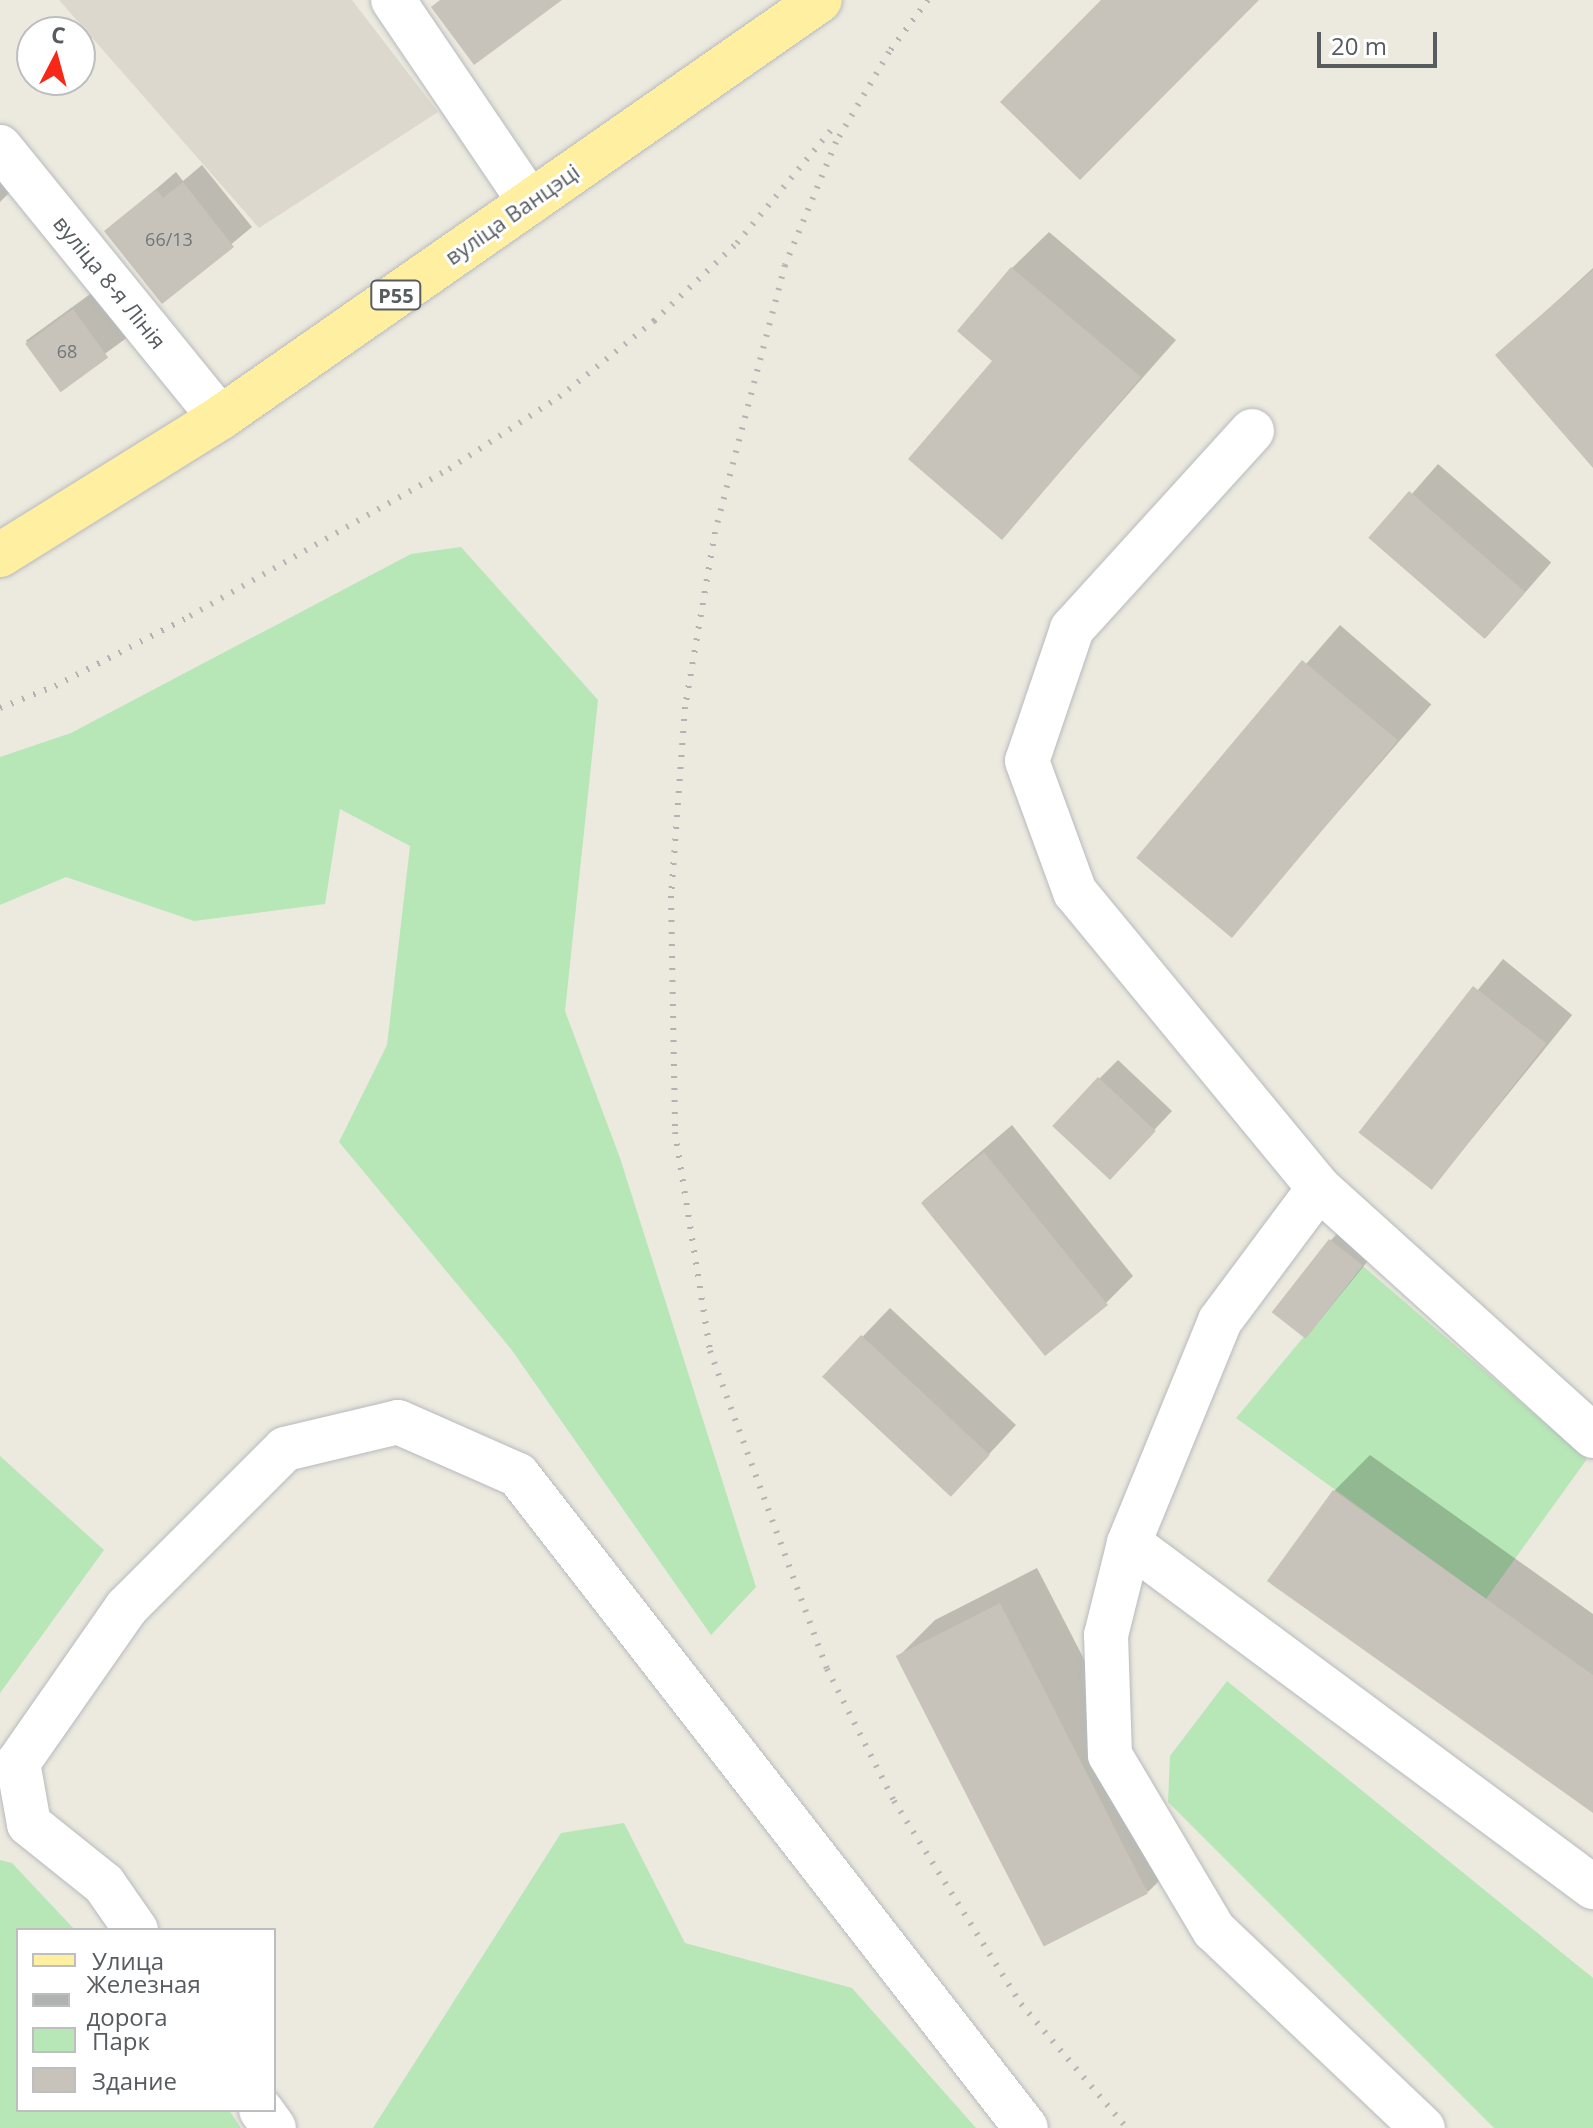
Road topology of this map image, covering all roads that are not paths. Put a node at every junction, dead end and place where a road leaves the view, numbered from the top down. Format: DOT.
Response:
graph roads {
  1 [pos="393,0"];
  2 [pos="820,0"];
  3 [pos="0,147"];
  4 [pos="530,202"];
  5 [pos="220,418"];
  6 [pos="1252,431"];
  7 [pos="0,555"];
  8 [pos="1319,1188"];
  9 [pos="1593,1436"];
  10 [pos="1129,1543"];
  11 [pos="1593,1887"];
  12 [pos="135,1928"];
  13 [pos="1026,2128"];
  14 [pos="1423,2128"];
  1 -- 4 [label="street"];
  2 -- 4 [label="main road, вуліца Ванцэці / Р55"];
  3 -- 5 [label="street, вуліца 8-я Лінія"];
  4 -- 5 [label="main road, вуліца Ванцэці / Р55"];
  5 -- 7 [label="main road, вуліца Ванцэці / Р55"];
  6 -- 8 [label="street"];
  8 -- 9 [label="street"];
  8 -- 10 [label="street"];
  10 -- 11 [label="street"];
  10 -- 14 [label="street"];
  12 -- 13 [label="street"];
}
